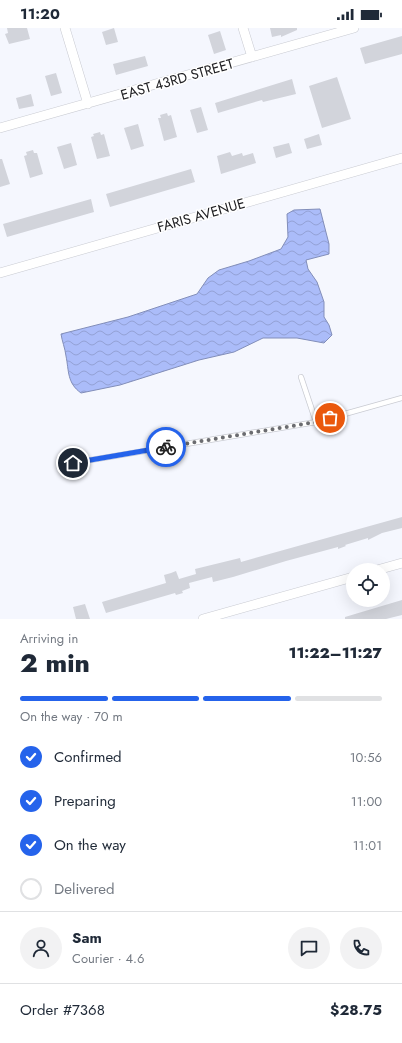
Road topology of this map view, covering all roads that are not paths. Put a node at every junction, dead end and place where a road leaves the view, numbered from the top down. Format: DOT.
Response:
graph roads {
  1 [pos="65,28"];
  2 [pos="243,28"];
  3 [pos="354,28"];
  4 [pos="252,57"];
  5 [pos="88,104"];
  6 [pos="0,128"];
  7 [pos="402,158"];
  8 [pos="0,273"];
  9 [pos="301,377"];
  10 [pos="402,398"];
  11 [pos="316,422"];
  12 [pos="73,463"];
  13 [pos="402,563"];
  14 [pos="390,566"];
  15 [pos="346,579"];
  16 [pos="203,619"];
  1 -- 5 [label="street"];
  2 -- 4 [label="street"];
  3 -- 4 [label="street, EAST 43RD STREET"];
  4 -- 5 [label="street, EAST 43RD STREET"];
  5 -- 6 [label="street, EAST 43RD STREET"];
  7 -- 8 [label="street, FARIS AVENUE"];
  9 -- 11 [label="lane"];
  10 -- 11 [label="lane"];
  11 -- 12 [label="lane"];
  13 -- 14 [label="street"];
  15 -- 16 [label="street"];
}
